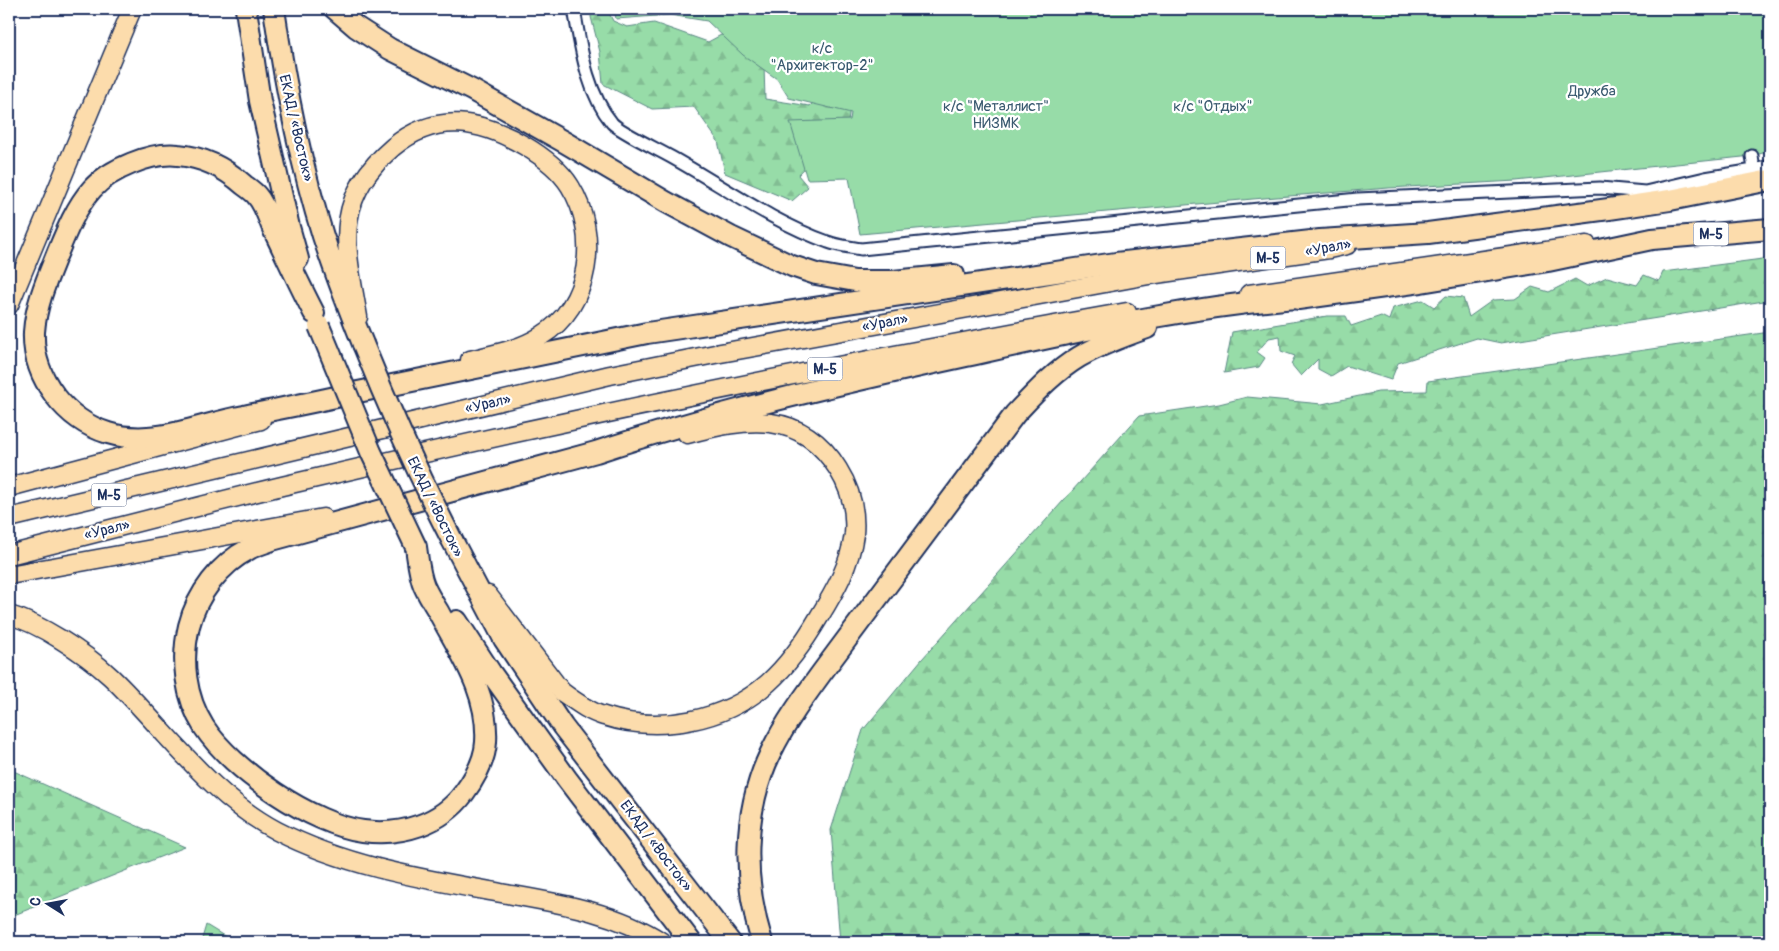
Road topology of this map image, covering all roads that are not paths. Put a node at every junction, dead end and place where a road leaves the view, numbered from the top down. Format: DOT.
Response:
graph roads {
  1 [pos="132,9"];
  2 [pos="246,9"];
  3 [pos="274,9"];
  4 [pos="335,9"];
  5 [pos="574,9"];
  6 [pos="1752,156"];
  7 [pos="1770,166"];
  8 [pos="1762,175"];
  9 [pos="1770,229"];
  10 [pos="1385,236"];
  11 [pos="1652,239"];
  12 [pos="1116,263"];
  13 [pos="1310,297"];
  14 [pos="9,305"];
  15 [pos="316,320"];
  16 [pos="363,344"];
  17 [pos="358,392"];
  18 [pos="312,403"];
  19 [pos="596,452"];
  20 [pos="9,487"];
  21 [pos="404,503"];
  22 [pos="9,518"];
  23 [pos="416,547"];
  24 [pos="9,555"];
  25 [pos="460,558"];
  26 [pos="9,575"];
  27 [pos="9,615"];
  28 [pos="662,942"];
  29 [pos="692,942"];
  30 [pos="730,942"];
  31 [pos="762,942"];
  1 -- 14 [label="main road"];
  2 -- 15 [label="highway, ЕКАД / «Восток»"];
  3 -- 16 [label="highway, ЕКАД / «Восток»"];
  4 -- 12 [label="highway"];
  5 -- 8 [label="street"];
  6 -- 8 [label="street"];
  7 -- 8 [label="street"];
  8 -- 10 [label="highway, «Урал» / М-5"];
  9 -- 11 [label="highway, «Урал» / М-5"];
  10 -- 12 [label="highway"];
  10 -- 22 [label="main road, «Урал» / М-5"];
  11 -- 13 [label="highway"];
  11 -- 24 [label="main road, «Урал» / М-5"];
  12 -- 17 [label="highway"];
  13 -- 19 [label="highway"];
  13 -- 31 [label="highway"];
  15 -- 18 [label="highway"];
  15 -- 23 [label="highway, ЕКАД / «Восток», bridge"];
  16 -- 17 [label="main road"];
  16 -- 25 [label="highway, ЕКАД / «Восток», bridge"];
  17 -- 18 [label="highway"];
  18 -- 20 [label="main road"];
  19 -- 21 [label="highway"];
  19 -- 25 [label="main road"];
  21 -- 23 [label="highway"];
  21 -- 26 [label="main road"];
  23 -- 29 [label="highway, ЕКАД / «Восток»"];
  25 -- 30 [label="highway, ЕКАД / «Восток»"];
  27 -- 28 [label="main road"];
}
